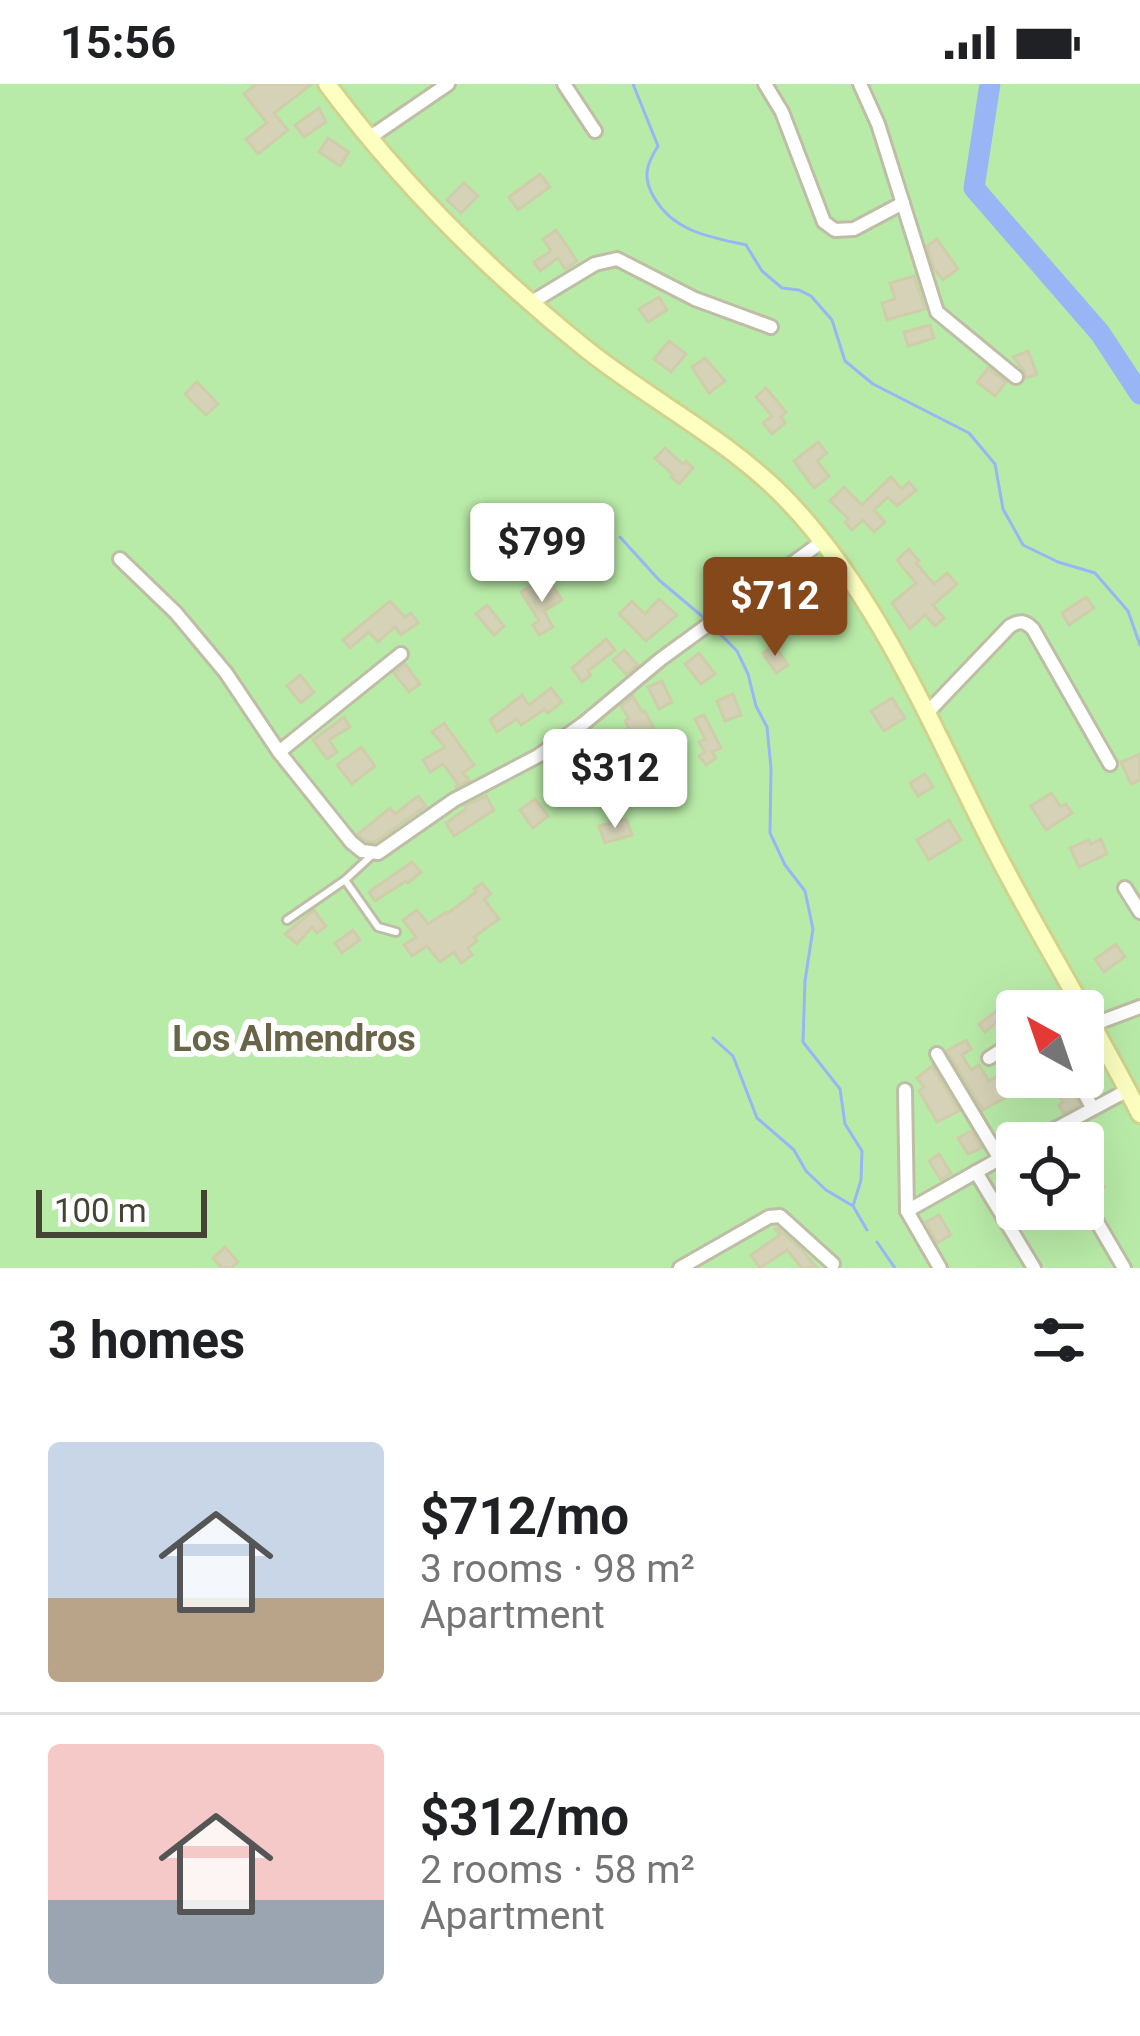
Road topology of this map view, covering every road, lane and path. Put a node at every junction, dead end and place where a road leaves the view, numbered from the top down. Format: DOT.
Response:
graph roads {
  1 [pos="327,84"];
  2 [pos="448,84"];
  3 [pos="564,84"];
  4 [pos="765,84"];
  5 [pos="860,84"];
  6 [pos="595,131"];
  7 [pos="369,138"];
  8 [pos="903,203"];
  9 [pos="532,302"];
  10 [pos="771,327"];
  11 [pos="1016,377"];
  12 [pos="823,541"];
  13 [pos="121,559"];
  14 [pos="401,654"];
  15 [pos="926,714"];
  16 [pos="279,752"];
  17 [pos="1110,764"];
  18 [pos="373,853"];
  19 [pos="345,880"];
  20 [pos="1125,887"];
  21 [pos="1140,912"];
  22 [pos="287,920"];
  23 [pos="397,932"];
  24 [pos="1073,990"];
  25 [pos="1140,1007"];
  26 [pos="1104,1021"];
  27 [pos="1104,1045"];
  28 [pos="937,1054"];
  29 [pos="996,1054"];
  30 [pos="989,1058"];
  31 [pos="905,1090"];
  32 [pos="1128,1090"];
  33 [pos="1087,1098"];
  34 [pos="1092,1107"];
  35 [pos="1140,1114"];
  36 [pos="1071,1122"];
  37 [pos="996,1152"];
  38 [pos="996,1161"];
  39 [pos="976,1172"];
  40 [pos="907,1210"];
  41 [pos="1102,1230"];
  42 [pos="833,1267"];
  43 [pos="680,1268"];
  44 [pos="940,1268"];
  45 [pos="1034,1268"];
  46 [pos="1124,1268"];
  1 -- 7 [label="main road"];
  2 -- 7 [label="street"];
  3 -- 6 [label="street"];
  4 -- 8 [label="street"];
  5 -- 8 [label="street"];
  7 -- 9 [label="main road"];
  8 -- 11 [label="street"];
  9 -- 10 [label="street"];
  9 -- 12 [label="main road"];
  12 -- 15 [label="main road"];
  12 -- 18 [label="street"];
  13 -- 16 [label="street"];
  14 -- 16 [label="street"];
  15 -- 17 [label="street"];
  15 -- 24 [label="main road"];
  16 -- 18 [label="street"];
  18 -- 19 [label="lane"];
  19 -- 22 [label="lane"];
  19 -- 23 [label="lane"];
  20 -- 21 [label="street"];
  25 -- 26 [label="street"];
  27 -- 32 [label="main road"];
  28 -- 37 [label="street"];
  29 -- 30 [label="street"];
  31 -- 40 [label="street"];
  32 -- 34 [label="street"];
  32 -- 35 [label="main road"];
  33 -- 34 [label="street"];
  34 -- 36 [label="street"];
  38 -- 39 [label="street"];
  39 -- 40 [label="street"];
  39 -- 45 [label="street"];
  40 -- 44 [label="street"];
  41 -- 46 [label="street"];
  42 -- 43 [label="street"];
}
